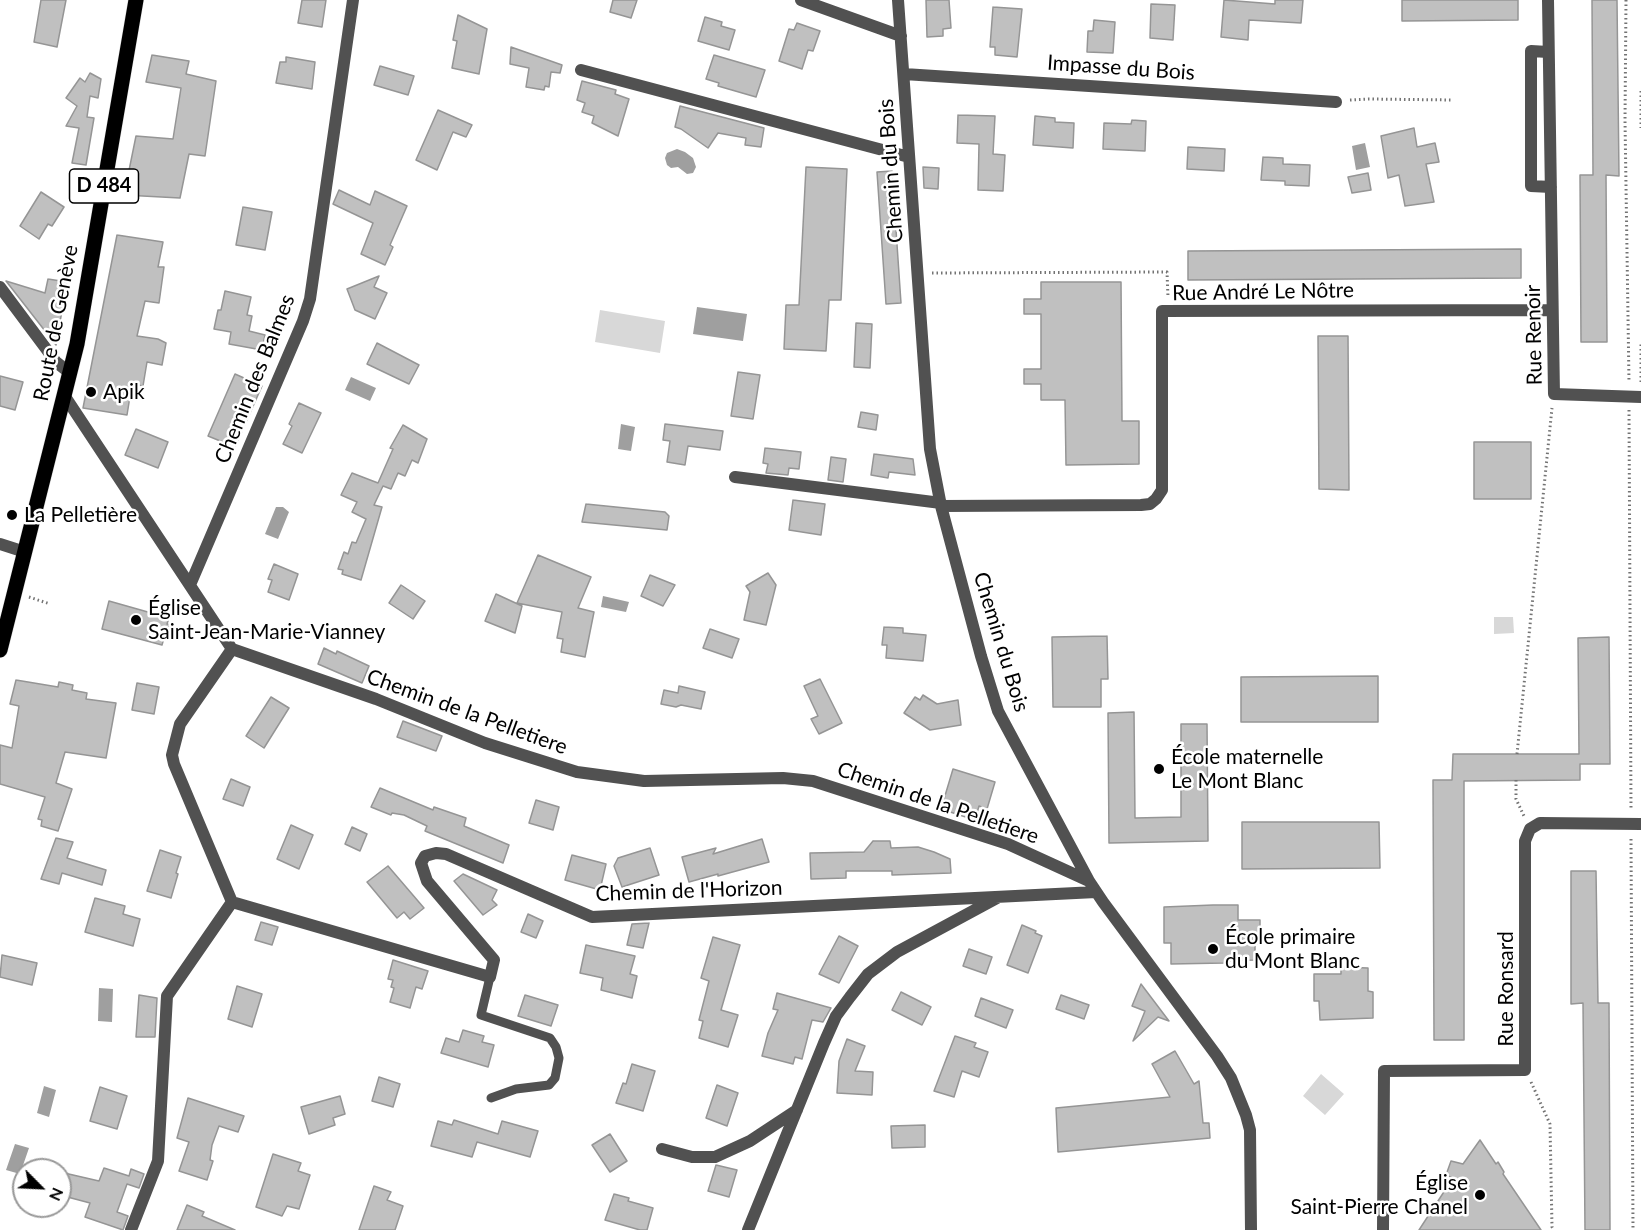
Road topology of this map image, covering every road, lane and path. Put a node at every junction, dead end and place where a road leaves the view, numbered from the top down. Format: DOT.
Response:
graph roads {
  1 [pos="136,0"];
  2 [pos="352,0"];
  3 [pos="801,0"];
  4 [pos="898,0"];
  5 [pos="1548,0"];
  6 [pos="1626,0"];
  7 [pos="901,36"];
  8 [pos="1548,52"];
  9 [pos="581,70"];
  10 [pos="904,74"];
  11 [pos="1641,91"];
  12 [pos="1453,100"];
  13 [pos="1336,102"];
  14 [pos="1641,128"];
  15 [pos="909,157"];
  16 [pos="1551,188"];
  17 [pos="917,273"];
  18 [pos="0,287"];
  19 [pos="1552,310"];
  20 [pos="1169,311"];
  21 [pos="1641,342"];
  22 [pos="70,373"];
  23 [pos="1554,394"];
  24 [pos="64,395"];
  25 [pos="1637,397"];
  26 [pos="735,477"];
  27 [pos="941,505"];
  28 [pos="0,544"];
  29 [pos="25,552"];
  30 [pos="190,585"];
  31 [pos="29,597"];
  32 [pos="50,604"];
  33 [pos="232,649"];
  34 [pos="0,650"];
  35 [pos="1517,754"];
  36 [pos="1516,780"];
  37 [pos="1636,823"];
  38 [pos="1530,830"];
  39 [pos="1093,886"];
  40 [pos="1000,897"];
  41 [pos="232,902"];
  42 [pos="490,977"];
  43 [pos="1525,1070"];
  44 [pos="491,1098"];
  45 [pos="797,1110"];
  46 [pos="662,1149"];
  47 [pos="131,1230"];
  48 [pos="748,1230"];
  49 [pos="1251,1230"];
  50 [pos="1383,1230"];
  51 [pos="1554,1230"];
  52 [pos="1634,1230"];
  1 -- 22 [label="main road, Route de Genève / D 484"];
  2 -- 30 [label="street, Chemin des Balmes"];
  3 -- 7 [label="street"];
  4 -- 7 [label="street, Chemin du Bois"];
  5 -- 8 [label="street, Rue Renoir"];
  6 -- 25 [label="path"];
  7 -- 10 [label="street, Chemin du Bois"];
  8 -- 16 [label="street, Rue Renoir"];
  8 -- 16 [label="street"];
  9 -- 15 [label="street"];
  10 -- 13 [label="street, Impasse du Bois"];
  10 -- 15 [label="street, Chemin du Bois"];
  11 -- 14 [label="path"];
  12 -- 13 [label="path"];
  15 -- 17 [label="street, Chemin du Bois"];
  16 -- 19 [label="street, Rue Renoir"];
  17 -- 20 [label="path"];
  17 -- 27 [label="street, Chemin du Bois"];
  18 -- 22 [label="street"];
  19 -- 20 [label="street, Rue André Le Nôtre"];
  19 -- 23 [label="street, Rue Renoir"];
  20 -- 27 [label="street, Rue André Le Nôtre"];
  21 -- 25 [label="path"];
  22 -- 24 [label="main road, Route de Genève / D 484"];
  23 -- 25 [label="street, Rue Renoir"];
  23 -- 35 [label="path"];
  24 -- 29 [label="main road, Route de Genève / D 484"];
  24 -- 30 [label="street"];
  25 -- 37 [label="path"];
  26 -- 27 [label="street"];
  27 -- 39 [label="street, Chemin du Bois"];
  28 -- 29 [label="street"];
  29 -- 34 [label="main road, Route de Genève / D 484"];
  30 -- 33 [label="street"];
  31 -- 32 [label="path"];
  33 -- 39 [label="street, Chemin de la Pelletiere"];
  33 -- 41 [label="street"];
  36 -- 38 [label="path"];
  37 -- 38 [label="street"];
  37 -- 52 [label="path"];
  38 -- 43 [label="street, Rue Ronsard"];
  39 -- 40 [label="street, Chemin de l'Horizon"];
  39 -- 49 [label="street, Chemin du Bois"];
  40 -- 42 [label="street, Chemin de l'Horizon"];
  40 -- 45 [label="street"];
  41 -- 42 [label="street"];
  41 -- 47 [label="street"];
  42 -- 44 [label="lane"];
  43 -- 50 [label="street, Rue Ronsard"];
  43 -- 51 [label="path"];
  45 -- 46 [label="street"];
  45 -- 48 [label="street"];
}
